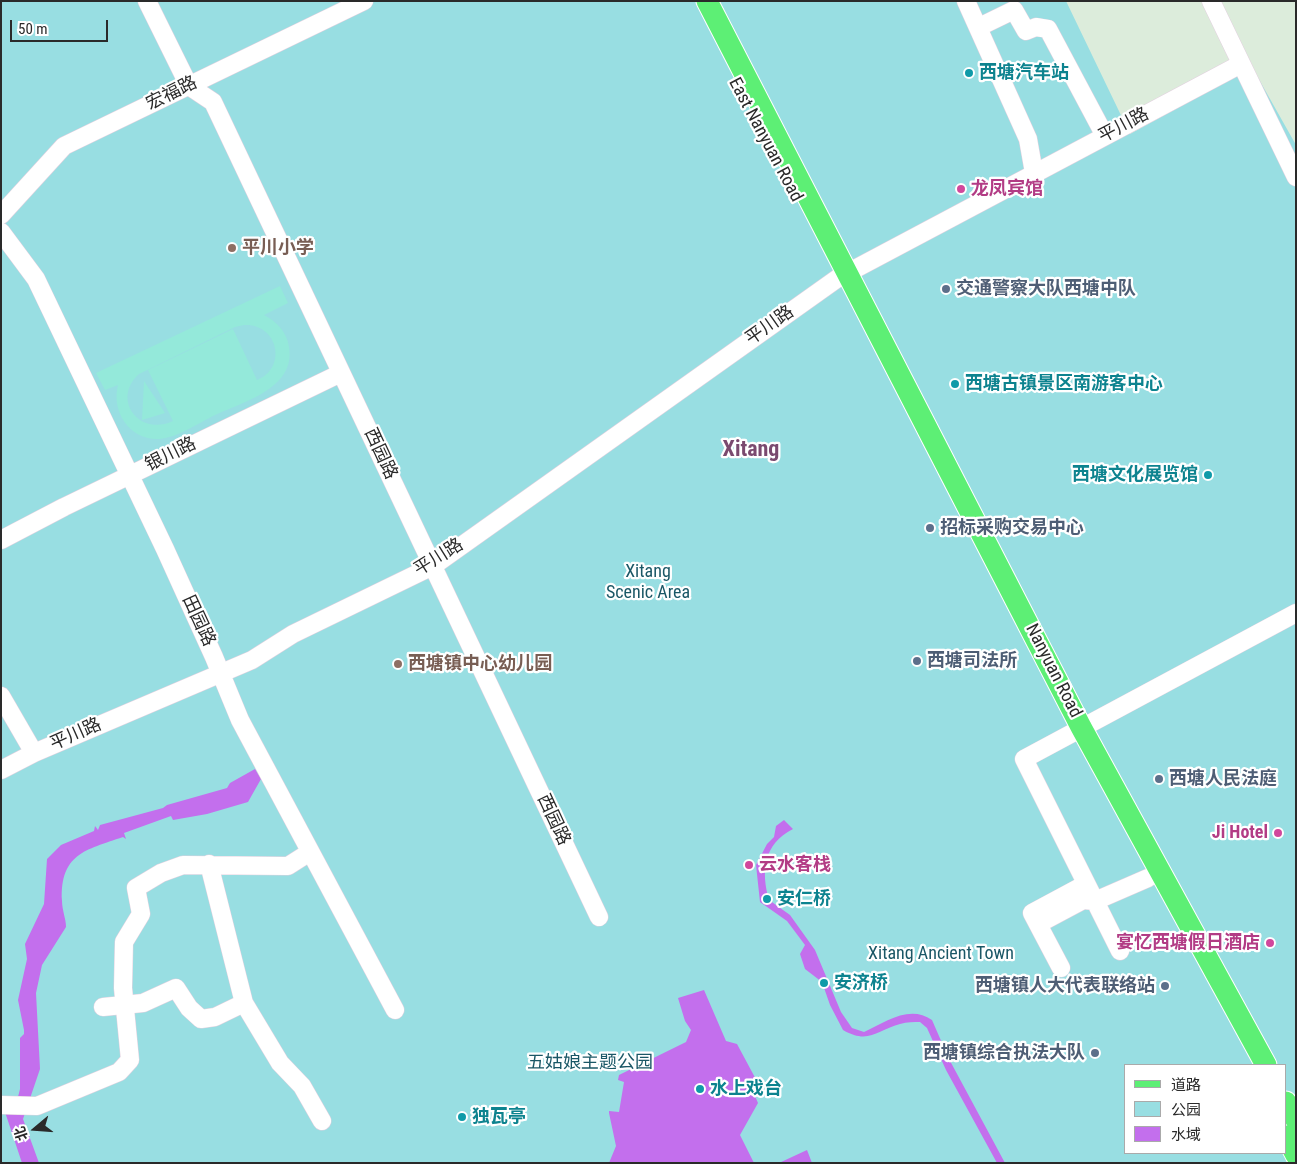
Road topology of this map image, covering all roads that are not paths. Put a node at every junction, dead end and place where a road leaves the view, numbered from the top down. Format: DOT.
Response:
graph roads {
  1 [pos="147,1"];
  2 [pos="364,1"];
  3 [pos="693,1"];
  4 [pos="707,1"];
  5 [pos="966,1"];
  6 [pos="1211,1"];
  7 [pos="1012,6"];
  8 [pos="979,26"];
  9 [pos="1241,64"];
  10 [pos="188,86"];
  11 [pos="1105,136"];
  12 [pos="1034,173"];
  13 [pos="1296,177"];
  14 [pos="1,215"];
  15 [pos="1,232"];
  16 [pos="842,275"];
  17 [pos="341,373"];
  18 [pos="129,475"];
  19 [pos="1,540"];
  20 [pos="433,566"];
  21 [pos="1296,613"];
  22 [pos="220,673"];
  23 [pos="1,696"];
  24 [pos="1077,729"];
  25 [pos="34,754"];
  26 [pos="1,770"];
  27 [pos="310,852"];
  28 [pos="209,864"];
  29 [pos="1148,878"];
  30 [pos="1086,884"];
  31 [pos="1095,901"];
  32 [pos="599,917"];
  33 [pos="1035,919"];
  34 [pos="1120,951"];
  35 [pos="1061,968"];
  36 [pos="244,1003"];
  37 [pos="125,1006"];
  38 [pos="103,1007"];
  39 [pos="396,1010"];
  40 [pos="1248,1064"];
  41 [pos="1265,1064"];
  42 [pos="1287,1104"];
  43 [pos="6,1106"];
  44 [pos="1296,1120"];
  45 [pos="322,1121"];
  46 [pos="1287,1138"];
  47 [pos="1296,1155"];
  1 -- 10 [label="street"];
  2 -- 10 [label="street, 宏福路"];
  3 -- 16 [label="main road, East Nanyuan Road"];
  4 -- 16 [label="main road, East Nanyuan Road"];
  5 -- 8 [label="street"];
  6 -- 9 [label="street"];
  7 -- 8 [label="street"];
  7 -- 11 [label="street"];
  8 -- 12 [label="street"];
  9 -- 11 [label="street, 平川路"];
  9 -- 13 [label="street"];
  10 -- 14 [label="street, 宏福路"];
  10 -- 17 [label="street, 西园路"];
  11 -- 12 [label="street, 平川路"];
  12 -- 16 [label="street, 平川路"];
  15 -- 18 [label="street, 田园路"];
  16 -- 20 [label="street, 平川路"];
  16 -- 24 [label="main road, Nanyuan Road"];
  17 -- 18 [label="street, 银川路"];
  17 -- 20 [label="street, 西园路"];
  18 -- 19 [label="street, 银川路"];
  18 -- 22 [label="street, 田园路"];
  20 -- 22 [label="street, 平川路"];
  20 -- 32 [label="street, 西园路"];
  21 -- 24 [label="street"];
  22 -- 25 [label="street, 平川路"];
  22 -- 27 [label="street, 田园路"];
  23 -- 25 [label="street"];
  24 -- 29 [label="main road, Nanyuan Road"];
  24 -- 30 [label="street"];
  24 -- 41 [label="main road, Nanyuan Road"];
  25 -- 26 [label="street, 平川路"];
  27 -- 28 [label="street"];
  27 -- 39 [label="street, 田园路"];
  28 -- 36 [label="street"];
  28 -- 37 [label="street"];
  29 -- 31 [label="street"];
  29 -- 40 [label="main road, Nanyuan Road"];
  30 -- 31 [label="street"];
  30 -- 33 [label="street"];
  31 -- 33 [label="street"];
  31 -- 34 [label="street"];
  33 -- 35 [label="street"];
  36 -- 37 [label="street"];
  36 -- 45 [label="street"];
  37 -- 38 [label="street"];
  37 -- 43 [label="street"];
  42 -- 44 [label="main road"];
  46 -- 47 [label="main road"];
}
